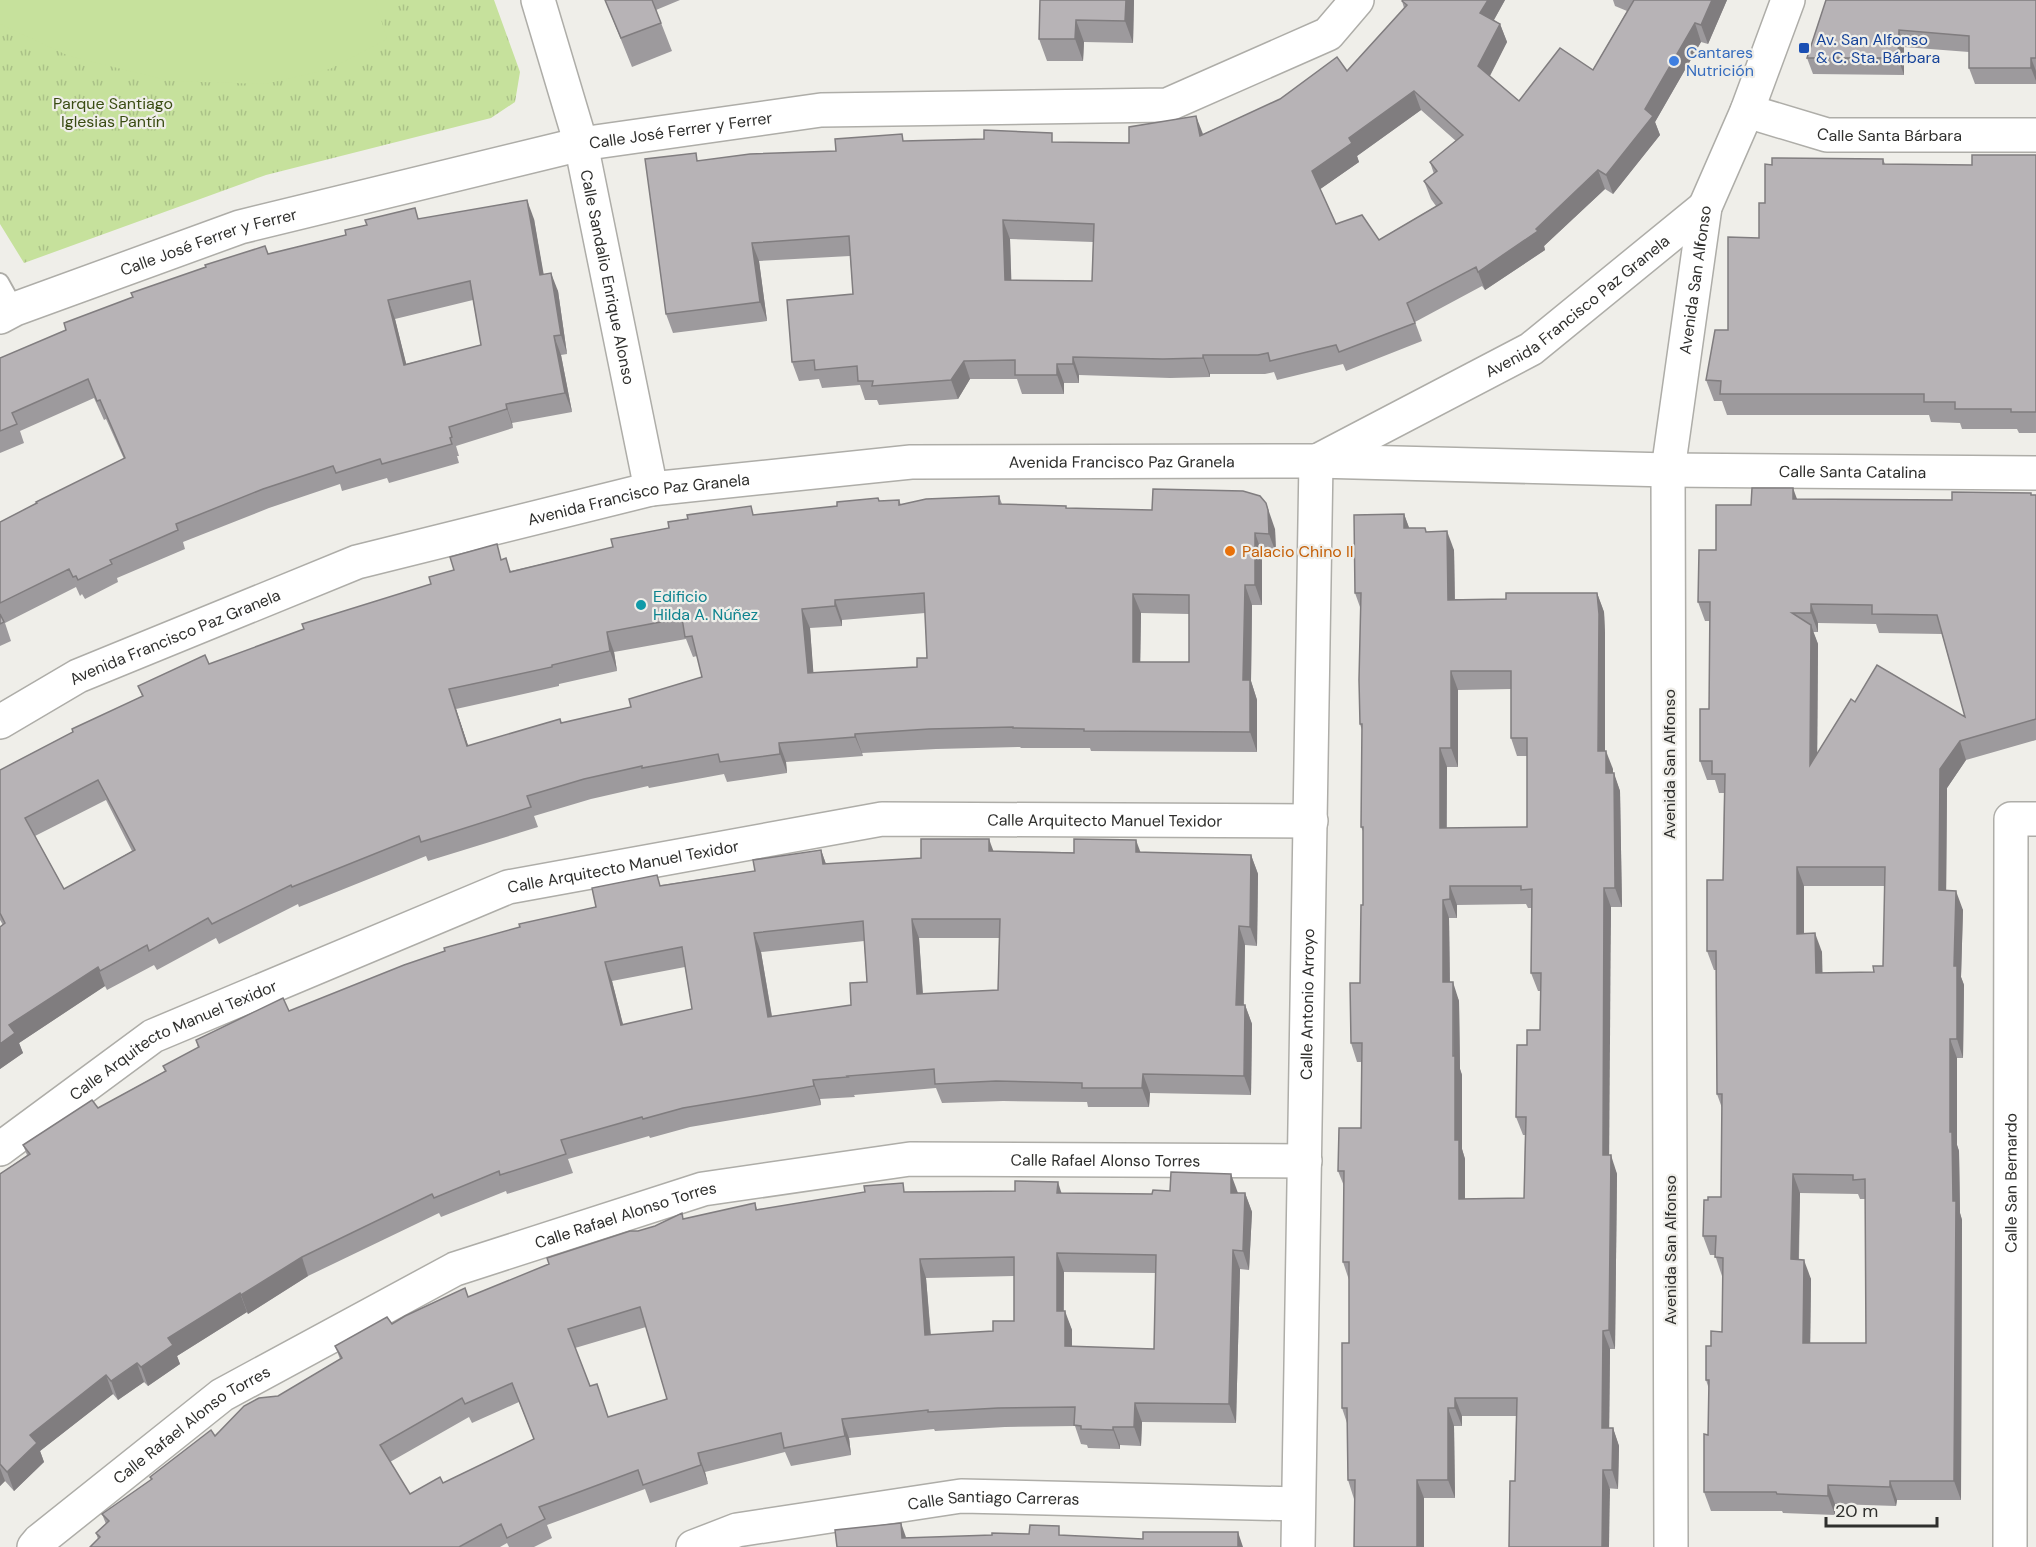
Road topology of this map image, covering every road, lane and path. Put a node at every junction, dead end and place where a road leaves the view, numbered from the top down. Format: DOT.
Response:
graph roads {
  1 [pos="538,0"];
  2 [pos="1357,0"];
  3 [pos="1788,0"];
  4 [pos="1747,111"];
  5 [pos="2036,135"];
  6 [pos="581,144"];
  7 [pos="1705,207"];
  8 [pos="5,302"];
  9 [pos="1316,462"];
  10 [pos="1668,470"];
  11 [pos="2036,473"];
  12 [pos="651,489"];
  13 [pos="0,722"];
  14 [pos="2024,819"];
  15 [pos="1311,821"];
  16 [pos="0,1149"];
  17 [pos="1305,1161"];
  18 [pos="1298,1503"];
  19 [pos="34,1547"];
  20 [pos="693,1547"];
  21 [pos="1298,1547"];
  22 [pos="1671,1547"];
  23 [pos="2010,1547"];
  1 -- 6 [label="street, Calle Sandalio Enrique Alonso"];
  2 -- 6 [label="street, Calle José Ferrer y Ferrer"];
  3 -- 4 [label="street, Avenida San Alfonso"];
  4 -- 5 [label="street, Calle Santa Bárbara"];
  4 -- 7 [label="street, Avenida San Alfonso"];
  6 -- 8 [label="street, Calle José Ferrer y Ferrer"];
  6 -- 12 [label="street, Calle Sandalio Enrique Alonso"];
  7 -- 9 [label="street, Avenida Francisco Paz Granela"];
  7 -- 10 [label="street, Avenida San Alfonso"];
  9 -- 10 [label="street, Avenida Francisco Paz Granela"];
  9 -- 12 [label="street, Avenida Francisco Paz Granela"];
  9 -- 15 [label="street, Calle Antonio Arroyo"];
  10 -- 11 [label="street, Calle Santa Catalina"];
  10 -- 22 [label="street, Avenida San Alfonso"];
  12 -- 13 [label="street, Avenida Francisco Paz Granela"];
  14 -- 23 [label="street, Calle San Bernardo"];
  15 -- 16 [label="street, Calle Arquitecto Manuel Texidor"];
  15 -- 17 [label="street, Calle Antonio Arroyo"];
  17 -- 18 [label="street, Calle Antonio Arroyo"];
  17 -- 19 [label="street, Calle Rafael Alonso Torres"];
  18 -- 20 [label="street, Calle Santiago Carreras"];
  18 -- 21 [label="street, Calle Antonio Arroyo"];
}
